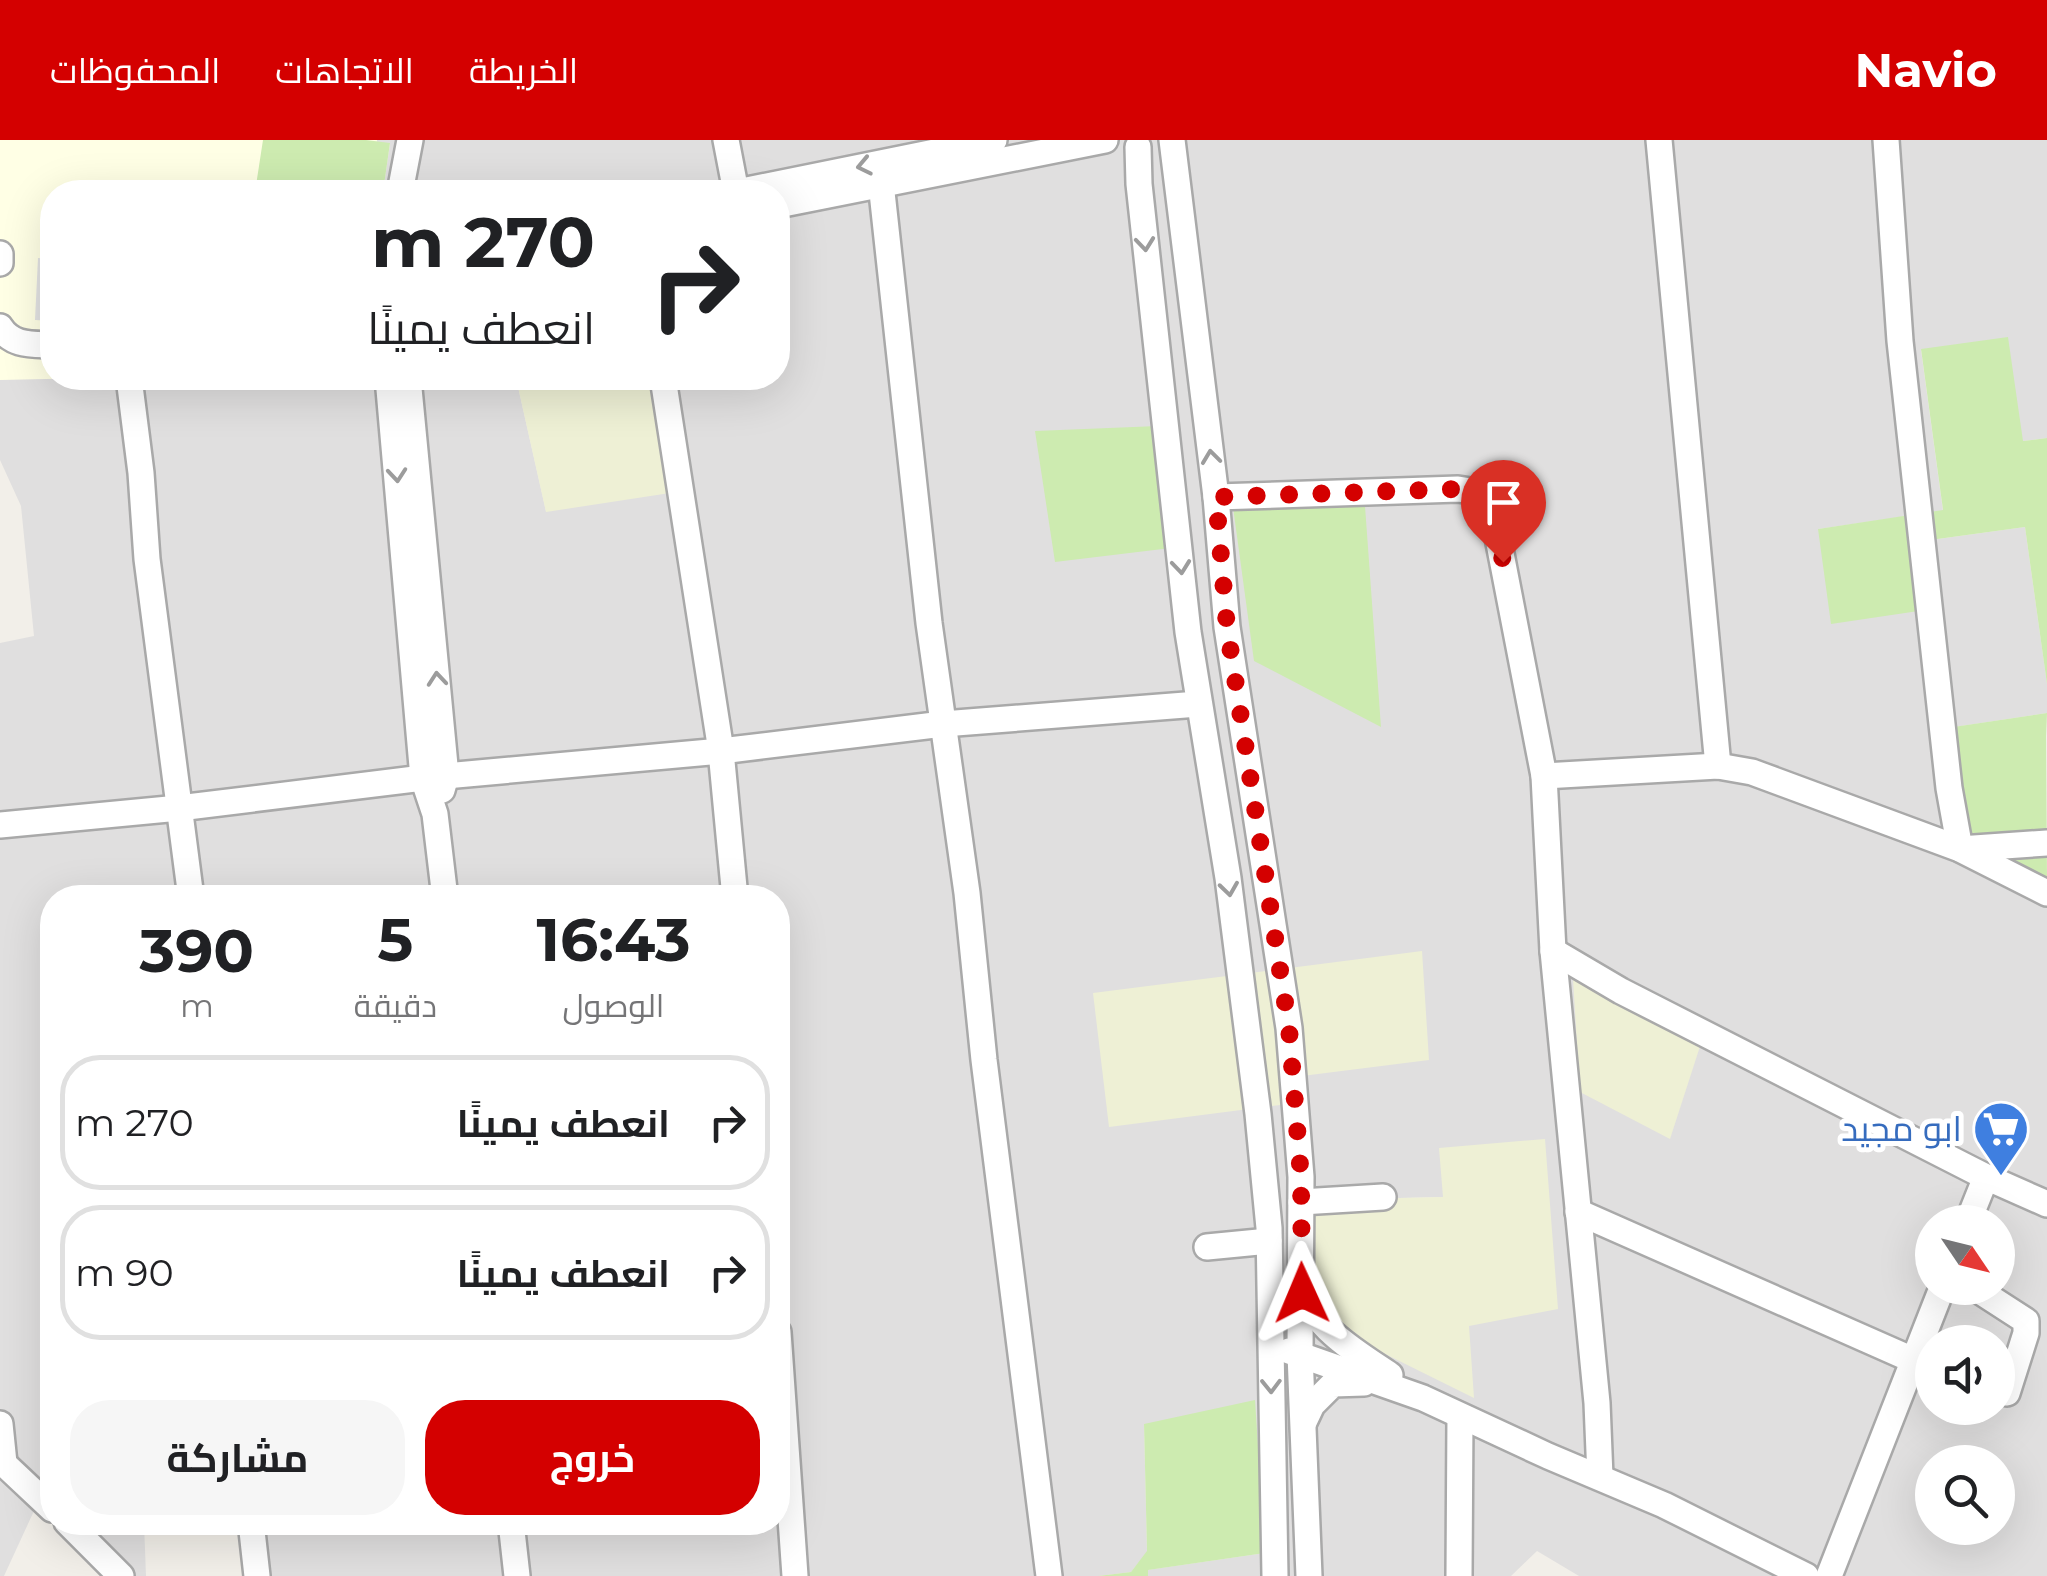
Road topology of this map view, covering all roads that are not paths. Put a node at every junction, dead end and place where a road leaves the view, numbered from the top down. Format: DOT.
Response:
graph roads {
  1 [pos="410,140"];
  2 [pos="726,140"];
  3 [pos="994,140"];
  4 [pos="1105,140"];
  5 [pos="1172,140"];
  6 [pos="1659,140"];
  7 [pos="1886,140"];
  8 [pos="1133,144"];
  9 [pos="402,180"];
  10 [pos="747,180"];
  11 [pos="881,183"];
  12 [pos="790,186"];
  13 [pos="790,191"];
  14 [pos="0,254"];
  15 [pos="0,263"];
  16 [pos="0,327"];
  17 [pos="40,344"];
  18 [pos="131,390"];
  19 [pos="389,390"];
  20 [pos="409,390"];
  21 [pos="666,390"];
  22 [pos="1216,497"];
  23 [pos="1227,627"];
  24 [pos="1188,632"];
  25 [pos="1198,704"];
  26 [pos="942,724"];
  27 [pos="721,752"];
  28 [pos="1718,766"];
  29 [pos="1544,776"];
  30 [pos="434,777"];
  31 [pos="178,808"];
  32 [pos="0,825"];
  33 [pos="2047,843"];
  34 [pos="1960,849"];
  35 [pos="189,885"];
  36 [pos="444,885"];
  37 [pos="735,885"];
  38 [pos="2047,892"];
  39 [pos="1552,951"];
  40 [pos="1986,1176"];
  41 [pos="1383,1197"];
  42 [pos="1301,1202"];
  43 [pos="2047,1204"];
  44 [pos="1975,1205"];
  45 [pos="1578,1212"];
  46 [pos="1269,1241"];
  47 [pos="1207,1247"];
  48 [pos="1300,1277"];
  49 [pos="1935,1305"];
  50 [pos="2001,1305"];
  51 [pos="1270,1345"];
  52 [pos="1300,1354"];
  53 [pos="1913,1360"];
  54 [pos="2015,1368"];
  55 [pos="1423,1398"];
  56 [pos="1460,1416"];
  57 [pos="1304,1422"];
  58 [pos="0,1424"];
  59 [pos="2,1462"];
  60 [pos="1600,1477"];
  61 [pos="790,1495"];
  62 [pos="40,1498"];
  63 [pos="80,1535"];
  64 [pos="252,1535"];
  65 [pos="513,1535"];
  66 [pos="122,1576"];
  67 [pos="257,1576"];
  68 [pos="518,1576"];
  69 [pos="796,1576"];
  70 [pos="1049,1576"];
  71 [pos="1275,1576"];
  72 [pos="1308,1576"];
  73 [pos="1459,1576"];
  74 [pos="1806,1576"];
  75 [pos="1829,1576"];
  1 -- 9 [label="street"];
  2 -- 10 [label="street"];
  3 -- 12 [label="street, one-way"];
  4 -- 11 [label="street"];
  5 -- 8 [label="street"];
  22 -- 5 [label="street, one-way"];
  6 -- 28 [label="street"];
  7 -- 34 [label="street"];
  8 -- 24 [label="street, one-way"];
  11 -- 13 [label="street"];
  11 -- 26 [label="street"];
  14 -- 15 [label="street"];
  16 -- 17 [label="street"];
  18 -- 31 [label="street"];
  19 -- 30 [label="street, one-way"];
  30 -- 20 [label="street, one-way"];
  21 -- 27 [label="street"];
  22 -- 23 [label="street"];
  22 -- 29 [label="street"];
  23 -- 24 [label="street"];
  23 -- 42 [label="street"];
  24 -- 25 [label="street"];
  25 -- 26 [label="street"];
  25 -- 46 [label="street, one-way"];
  26 -- 27 [label="street"];
  26 -- 70 [label="street"];
  27 -- 30 [label="street"];
  27 -- 37 [label="street"];
  28 -- 29 [label="street"];
  28 -- 34 [label="street"];
  29 -- 39 [label="street"];
  30 -- 31 [label="street"];
  30 -- 36 [label="street"];
  31 -- 32 [label="street"];
  31 -- 35 [label="street"];
  33 -- 34 [label="street"];
  34 -- 38 [label="street"];
  39 -- 40 [label="street"];
  39 -- 45 [label="street"];
  40 -- 43 [label="street"];
  40 -- 44 [label="street"];
  41 -- 42 [label="street"];
  42 -- 48 [label="street"];
  45 -- 53 [label="street"];
  45 -- 60 [label="street"];
  46 -- 47 [label="street"];
  46 -- 51 [label="street"];
  48 -- 52 [label="street"];
  48 -- 55 [label="street"];
  49 -- 53 [label="street"];
  50 -- 54 [label="street"];
  51 -- 52 [label="street"];
  51 -- 71 [label="street, one-way"];
  52 -- 55 [label="street"];
  52 -- 57 [label="street"];
  53 -- 75 [label="street"];
  55 -- 56 [label="street"];
  55 -- 57 [label="street"];
  56 -- 60 [label="street"];
  56 -- 73 [label="street"];
  57 -- 72 [label="street"];
  58 -- 59 [label="street"];
  59 -- 62 [label="street"];
  60 -- 74 [label="street"];
  61 -- 69 [label="street"];
  63 -- 66 [label="street"];
  64 -- 67 [label="street"];
  65 -- 68 [label="street"];
}
